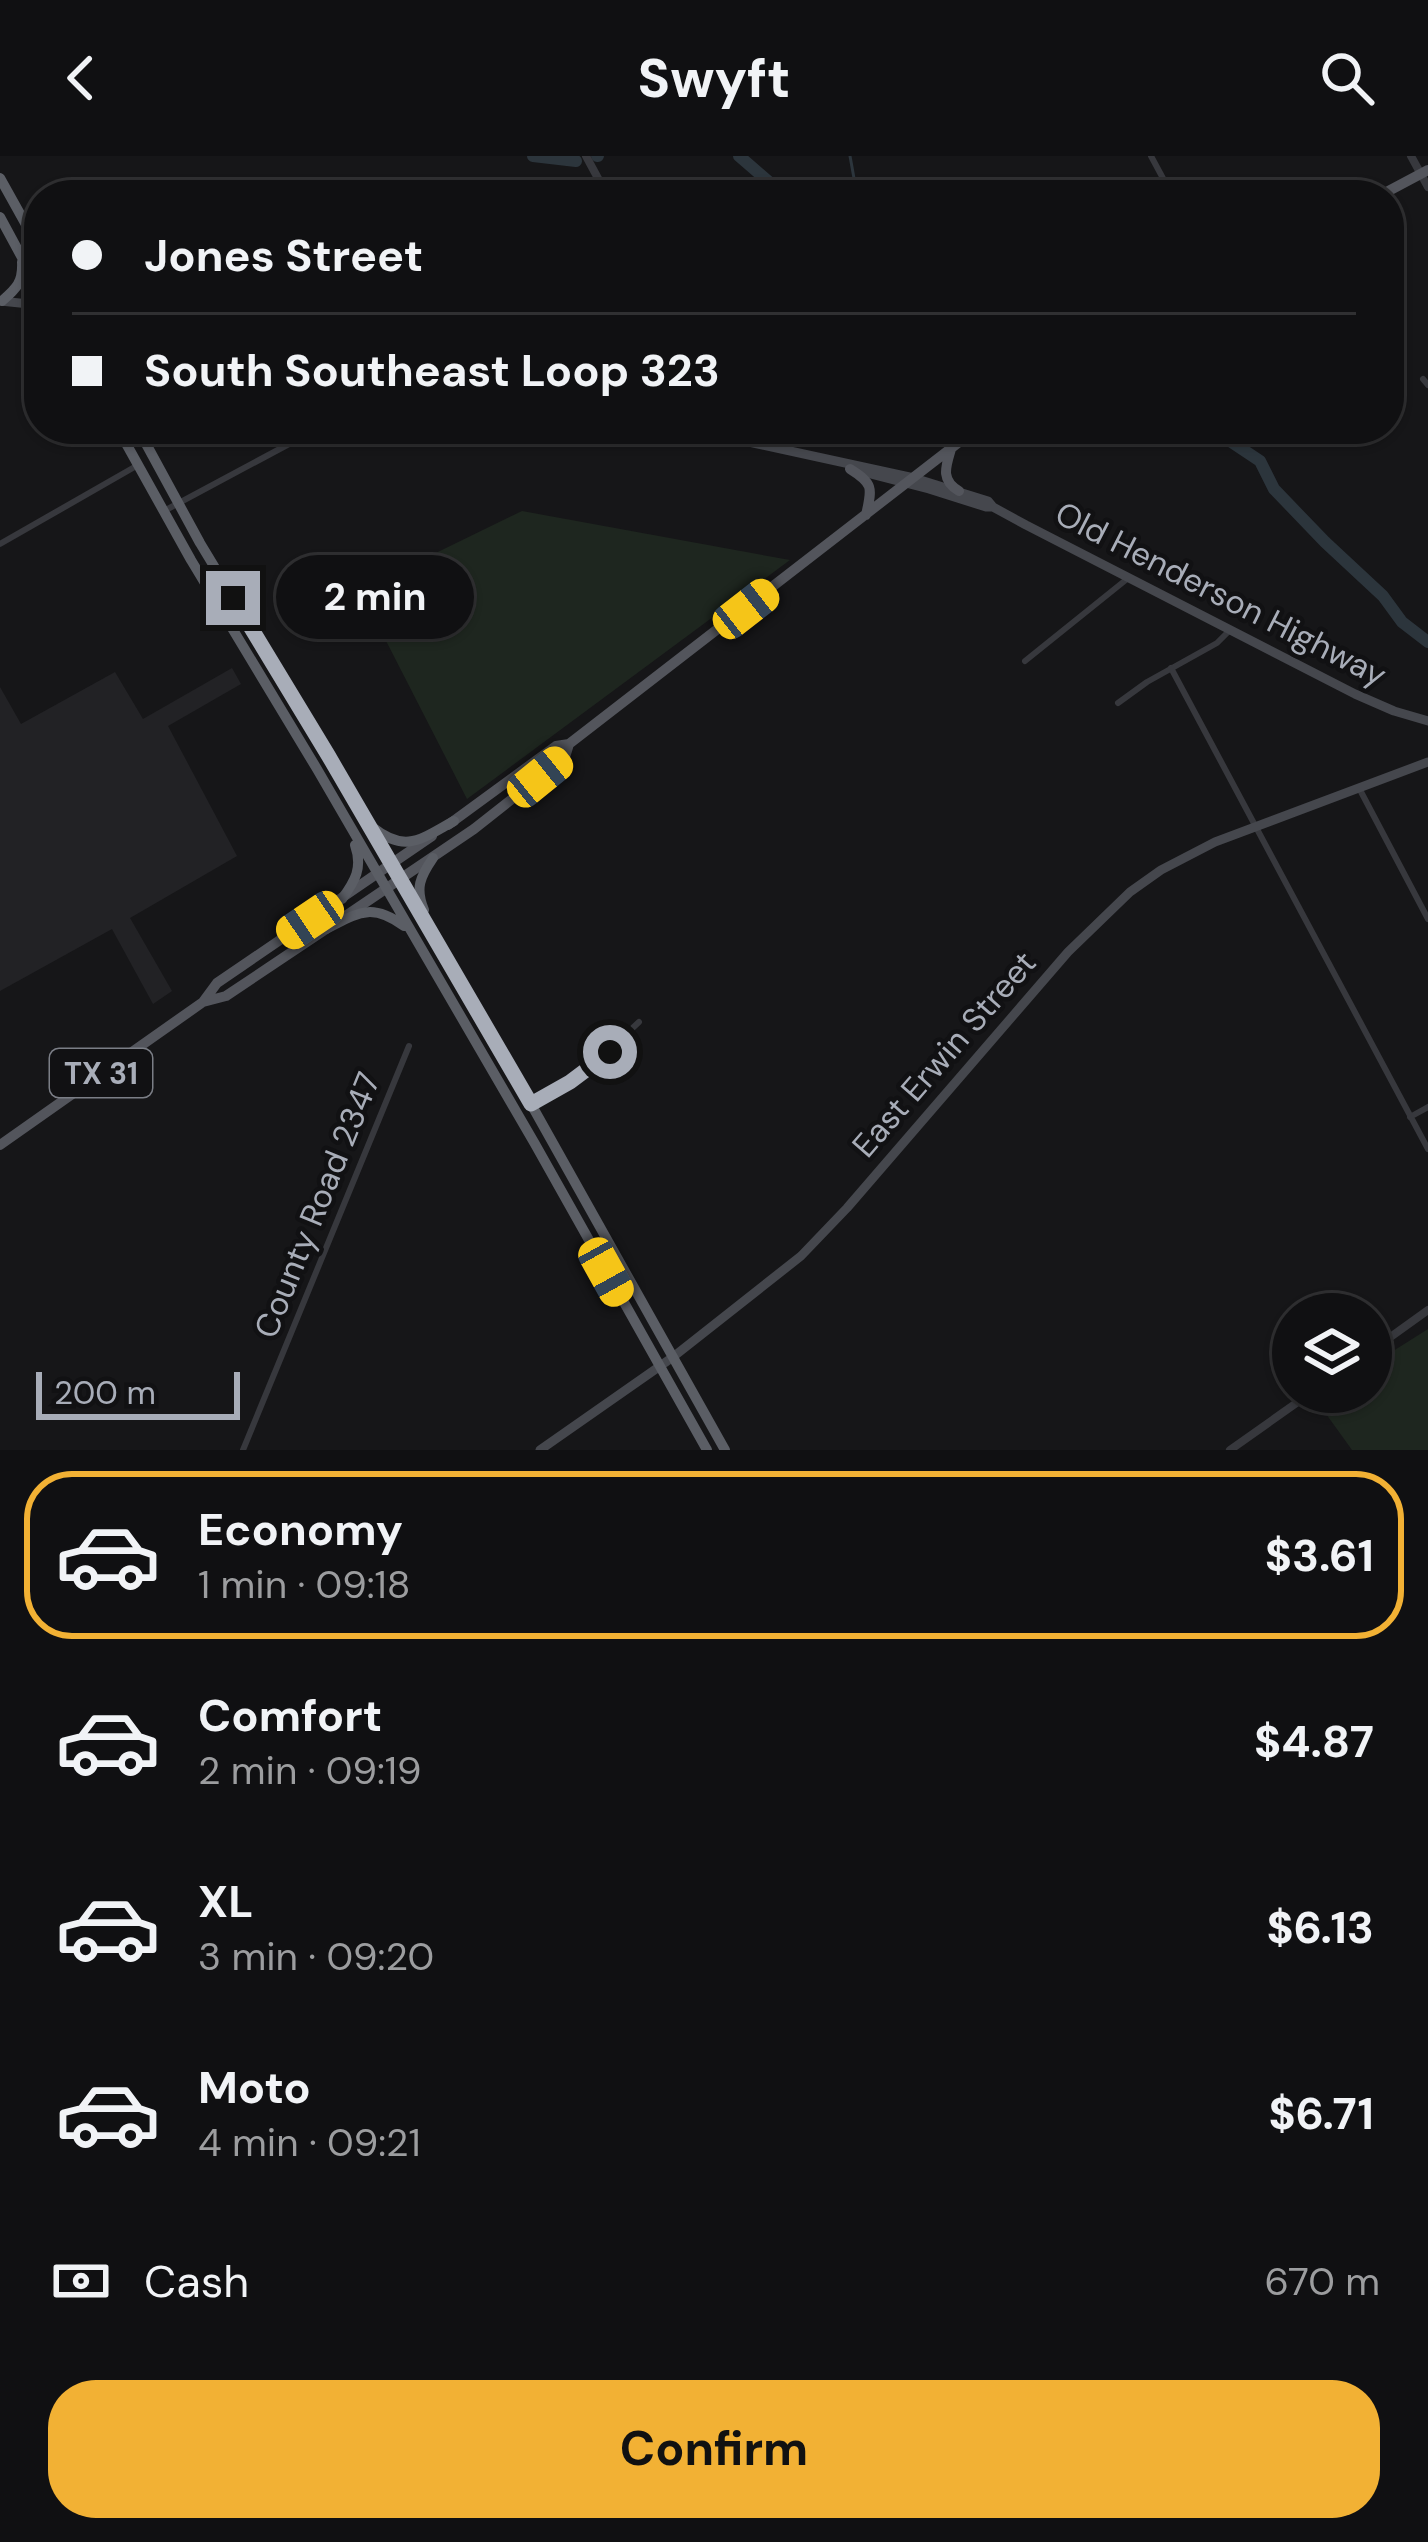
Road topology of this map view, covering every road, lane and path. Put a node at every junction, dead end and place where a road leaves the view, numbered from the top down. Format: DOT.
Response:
graph roads {
  1 [pos="1412,156"];
  2 [pos="1424,172"];
  3 [pos="0,178"];
  4 [pos="1428,187"];
  5 [pos="0,217"];
  6 [pos="24,221"];
  7 [pos="22,258"];
  8 [pos="24,262"];
  9 [pos="1,301"];
  10 [pos="126,444"];
  11 [pos="147,444"];
  12 [pos="289,444"];
  13 [pos="768,444"];
  14 [pos="956,444"];
  15 [pos="951,448"];
  16 [pos="822,458"];
  17 [pos="138,465"];
  18 [pos="850,469"];
  19 [pos="909,481"];
  20 [pos="959,491"];
  21 [pos="178,504"];
  22 [pos="993,507"];
  23 [pos="164,511"];
  24 [pos="865,515"];
  25 [pos="0,544"];
  26 [pos="1129,576"];
  27 [pos="1231,628"];
  28 [pos="271,659"];
  29 [pos="1025,661"];
  30 [pos="256,667"];
  31 [pos="1171,668"];
  32 [pos="1118,703"];
  33 [pos="1428,722"];
  34 [pos="569,744"];
  35 [pos="1428,762"];
  36 [pos="1359,788"];
  37 [pos="454,820"];
  38 [pos="367,823"];
  39 [pos="349,825"];
  40 [pos="1256,825"];
  41 [pos="433,858"];
  42 [pos="391,866"];
  43 [pos="378,874"];
  44 [pos="400,880"];
  45 [pos="386,889"];
  46 [pos="342,899"];
  47 [pos="1428,919"];
  48 [pos="408,928"];
  49 [pos="326,929"];
  50 [pos="435,941"];
  51 [pos="203,1002"];
  52 [pos="639,1022"];
  53 [pos="409,1046"];
  54 [pos="531,1104"];
  55 [pos="1428,1107"];
  56 [pos="1411,1117"];
  57 [pos="0,1144"];
  58 [pos="1428,1149"];
  59 [pos="1428,1310"];
  60 [pos="1392,1336"];
  61 [pos="673,1358"];
  62 [pos="660,1367"];
  63 [pos="1282,1413"];
  64 [pos="242,1450"];
  65 [pos="540,1450"];
  66 [pos="707,1450"];
  67 [pos="725,1450"];
  68 [pos="1230,1450"];
  1 -- 2 [label="street"];
  2 -- 4 [label="street"];
  3 -- 6 [label="highway"];
  5 -- 7 [label="highway"];
  7 -- 8 [label="highway"];
  7 -- 9 [label="highway"];
  10 -- 17 [label="highway"];
  11 -- 21 [label="highway"];
  12 -- 21 [label="street"];
  13 -- 16 [label="main road, Old Henderson Highway"];
  14 -- 15 [label="main road, TX 31"];
  15 -- 19 [label="main road, TX 31"];
  15 -- 20 [label="main road"];
  16 -- 18 [label="main road, Old Henderson Highway"];
  16 -- 19 [label="main road, Old Henderson Highway"];
  17 -- 23 [label="highway"];
  17 -- 25 [label="street"];
  18 -- 19 [label="main road, Old Henderson Highway"];
  18 -- 24 [label="main road"];
  19 -- 20 [label="main road, Old Henderson Highway"];
  19 -- 22 [label="main road, Old Henderson Highway"];
  19 -- 24 [label="main road, TX 31"];
  20 -- 22 [label="main road, Old Henderson Highway"];
  21 -- 23 [label="street"];
  21 -- 28 [label="highway"];
  22 -- 26 [label="main road, Old Henderson Highway"];
  23 -- 30 [label="highway"];
  24 -- 34 [label="main road, TX 31"];
  26 -- 27 [label="main road, Old Henderson Highway"];
  26 -- 29 [label="street"];
  27 -- 31 [label="street"];
  27 -- 33 [label="main road, Old Henderson Highway"];
  28 -- 30 [label="highway"];
  28 -- 38 [label="highway"];
  30 -- 39 [label="highway"];
  31 -- 32 [label="street"];
  31 -- 40 [label="street"];
  34 -- 37 [label="main road, TX 31"];
  34 -- 41 [label="main road, TX 31"];
  35 -- 36 [label="main road, East Erwin Street"];
  36 -- 40 [label="main road, East Erwin Street"];
  36 -- 47 [label="street"];
  37 -- 38 [label="highway"];
  37 -- 42 [label="main road, TX 31"];
  38 -- 42 [label="highway"];
  39 -- 43 [label="highway"];
  39 -- 46 [label="highway"];
  40 -- 56 [label="street"];
  40 -- 61 [label="main road, East Erwin Street"];
  41 -- 44 [label="main road, TX 31"];
  41 -- 50 [label="highway"];
  42 -- 43 [label="main road, TX 31"];
  42 -- 44 [label="highway"];
  43 -- 45 [label="highway"];
  43 -- 46 [label="main road, TX 31"];
  44 -- 45 [label="main road, TX 31"];
  44 -- 50 [label="highway"];
  45 -- 48 [label="highway"];
  45 -- 49 [label="main road, TX 31"];
  46 -- 51 [label="main road, TX 31"];
  48 -- 49 [label="highway"];
  48 -- 62 [label="highway"];
  49 -- 51 [label="main road, TX 31"];
  50 -- 54 [label="highway"];
  51 -- 57 [label="main road, TX 31"];
  52 -- 54 [label="street"];
  53 -- 64 [label="street, County Road 2347"];
  54 -- 61 [label="highway"];
  55 -- 56 [label="street"];
  56 -- 58 [label="street"];
  59 -- 60 [label="street"];
  61 -- 62 [label="main road, East Erwin Street"];
  61 -- 67 [label="highway"];
  62 -- 65 [label="main road, East Erwin Street"];
  62 -- 66 [label="highway"];
  63 -- 68 [label="street"];
}
